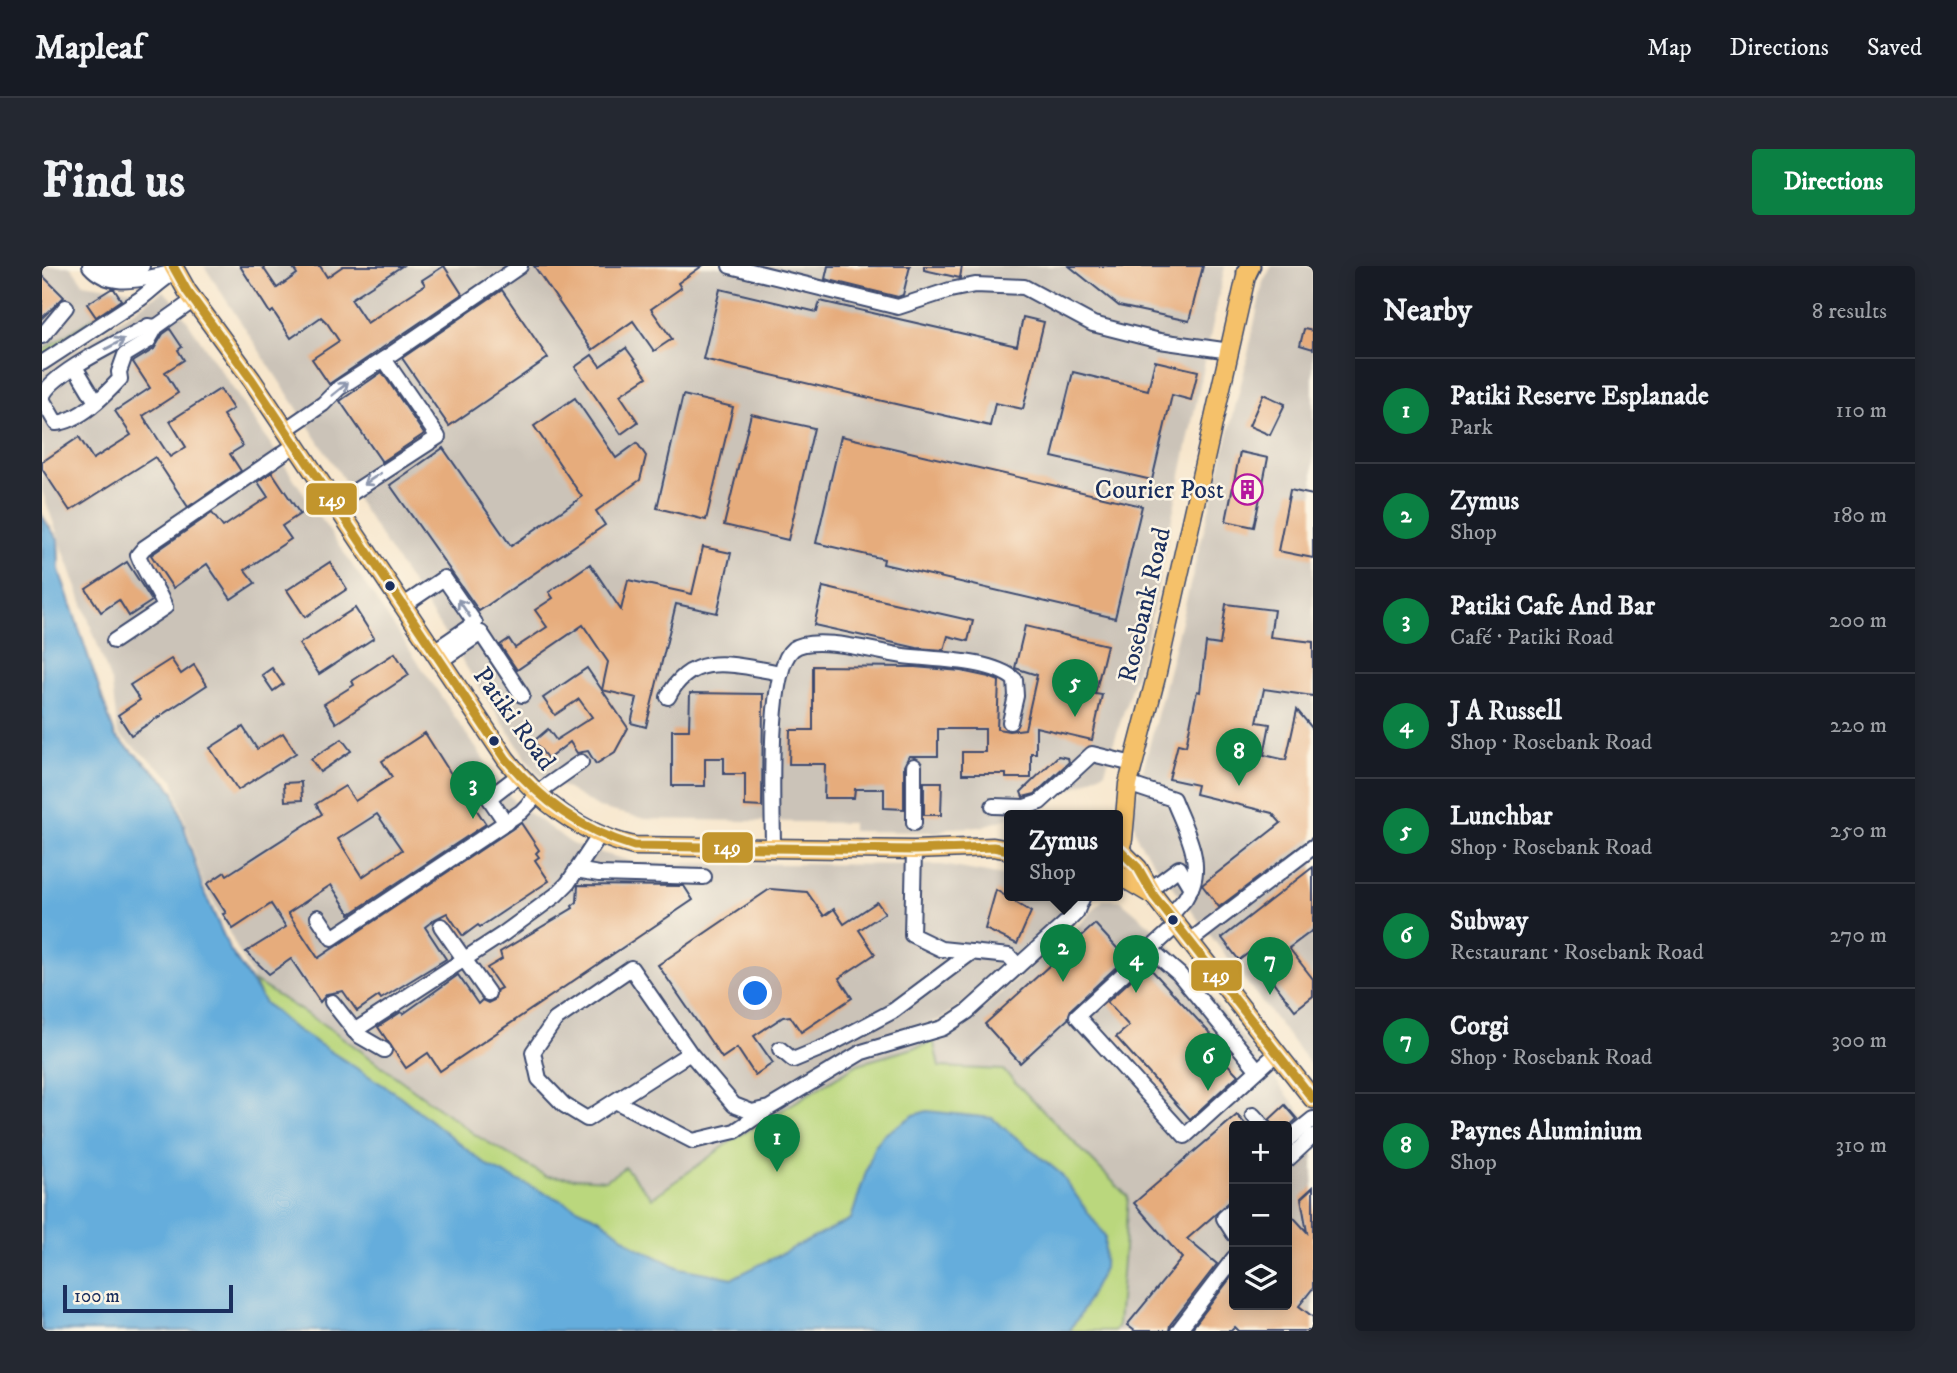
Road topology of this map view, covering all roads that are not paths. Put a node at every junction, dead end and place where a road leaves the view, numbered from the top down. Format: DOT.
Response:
graph roads {
  1 [pos="90,266"];
  2 [pos="104,266"];
  3 [pos="142,266"];
  4 [pos="520,266"];
  5 [pos="730,266"];
  6 [pos="171,268"];
  7 [pos="1248,268"];
  8 [pos="194,300"];
  9 [pos="66,307"];
  10 [pos="156,327"];
  11 [pos="42,336"];
  12 [pos="1230,351"];
  13 [pos="384,359"];
  14 [pos="42,363"];
  15 [pos="75,367"];
  16 [pos="42,398"];
  17 [pos="96,402"];
  18 [pos="290,438"];
  19 [pos="335,504"];
  20 [pos="404,605"];
  21 [pos="114,641"];
  22 [pos="437,656"];
  23 [pos="780,673"];
  24 [pos="522,695"];
  25 [pos="668,696"];
  26 [pos="1010,722"];
  27 [pos="581,762"];
  28 [pos="1133,764"];
  29 [pos="914,766"];
  30 [pos="519,775"];
  31 [pos="1128,784"];
  32 [pos="538,796"];
  33 [pos="993,806"];
  34 [pos="1113,810"];
  35 [pos="506,822"];
  36 [pos="914,823"];
  37 [pos="599,835"];
  38 [pos="1123,841"];
  39 [pos="1313,847"];
  40 [pos="773,848"];
  41 [pos="1004,849"];
  42 [pos="914,850"];
  43 [pos="1123,853"];
  44 [pos="576,870"];
  45 [pos="1123,876"];
  46 [pos="704,877"];
  47 [pos="1191,888"];
  48 [pos="1152,892"];
  49 [pos="1081,901"];
  50 [pos="318,917"];
  51 [pos="1174,920"];
  52 [pos="442,926"];
  53 [pos="1190,941"];
  54 [pos="1149,948"];
  55 [pos="972,952"];
  56 [pos="464,959"];
  57 [pos="1018,966"];
  58 [pos="488,993"];
  59 [pos="332,1002"];
  60 [pos="354,1031"];
  61 [pos="780,1049"];
  62 [pos="384,1050"];
  63 [pos="690,1053"];
  64 [pos="1277,1053"];
  65 [pos="1257,1069"];
  66 [pos="1313,1099"];
  67 [pos="617,1102"];
  68 [pos="769,1108"];
  69 [pos="1313,1119"];
  70 [pos="1292,1136"];
  71 [pos="1313,1136"];
  72 [pos="1292,1155"];
  73 [pos="1229,1265"];
  74 [pos="1178,1331"];
  1 -- 6 [label="lane"];
  2 -- 3 [label="lane"];
  4 -- 13 [label="lane"];
  5 -- 12 [label="lane"];
  6 -- 8 [label="main road, Patiki Road"];
  6 -- 14 [label="lane"];
  7 -- 12 [label="main road, Rosebank Road"];
  8 -- 10 [label="lane"];
  8 -- 18 [label="main road, Patiki Road"];
  9 -- 11 [label="lane"];
  15 -- 10 [label="lane, one-way"];
  10 -- 17 [label="lane"];
  12 -- 28 [label="main road, Rosebank Road"];
  18 -- 13 [label="lane, one-way"];
  13 -- 19 [label="lane, one-way"];
  15 -- 16 [label="lane"];
  15 -- 17 [label="lane"];
  16 -- 17 [label="lane"];
  18 -- 19 [label="main road, Patiki Road"];
  18 -- 21 [label="lane"];
  19 -- 20 [label="main road, Patiki Road"];
  20 -- 22 [label="main road, Patiki Road"];
  22 -- 20 [label="lane, one-way"];
  22 -- 24 [label="lane"];
  22 -- 30 [label="main road, Patiki Road"];
  23 -- 25 [label="lane"];
  23 -- 26 [label="lane"];
  23 -- 40 [label="lane"];
  27 -- 32 [label="lane"];
  28 -- 31 [label="main road, Rosebank Road"];
  28 -- 33 [label="lane"];
  29 -- 36 [label="lane"];
  30 -- 32 [label="main road, Patiki Road"];
  30 -- 35 [label="lane"];
  31 -- 34 [label="main road, Rosebank Road"];
  31 -- 38 [label="main road, Rosebank Road"];
  31 -- 47 [label="lane"];
  32 -- 35 [label="lane"];
  32 -- 37 [label="main road, Patiki Road"];
  35 -- 50 [label="lane"];
  37 -- 40 [label="main road, Patiki Road"];
  37 -- 44 [label="lane"];
  39 -- 53 [label="lane"];
  40 -- 42 [label="main road, Patiki Road"];
  41 -- 42 [label="main road, Patiki Road"];
  42 -- 55 [label="lane"];
  43 -- 48 [label="main road"];
  44 -- 46 [label="lane"];
  44 -- 56 [label="lane"];
  45 -- 48 [label="main road"];
  47 -- 48 [label="lane"];
  47 -- 51 [label="lane"];
  48 -- 51 [label="main road"];
  49 -- 57 [label="lane"];
  51 -- 53 [label="main road"];
  51 -- 54 [label="lane"];
  52 -- 56 [label="lane"];
  53 -- 64 [label="main road"];
  54 -- 65 [label="lane"];
  54 -- 65 [label="lane"];
  55 -- 57 [label="lane"];
  55 -- 61 [label="lane"];
  56 -- 58 [label="lane"];
  56 -- 60 [label="lane"];
  57 -- 68 [label="lane"];
  59 -- 60 [label="lane"];
  60 -- 62 [label="lane"];
  63 -- 67 [label="lane"];
  63 -- 67 [label="lane"];
  63 -- 68 [label="lane"];
  64 -- 65 [label="lane"];
  64 -- 66 [label="main road"];
  67 -- 68 [label="lane"];
  69 -- 70 [label="lane"];
  71 -- 72 [label="lane"];
  73 -- 74 [label="lane"];
}
